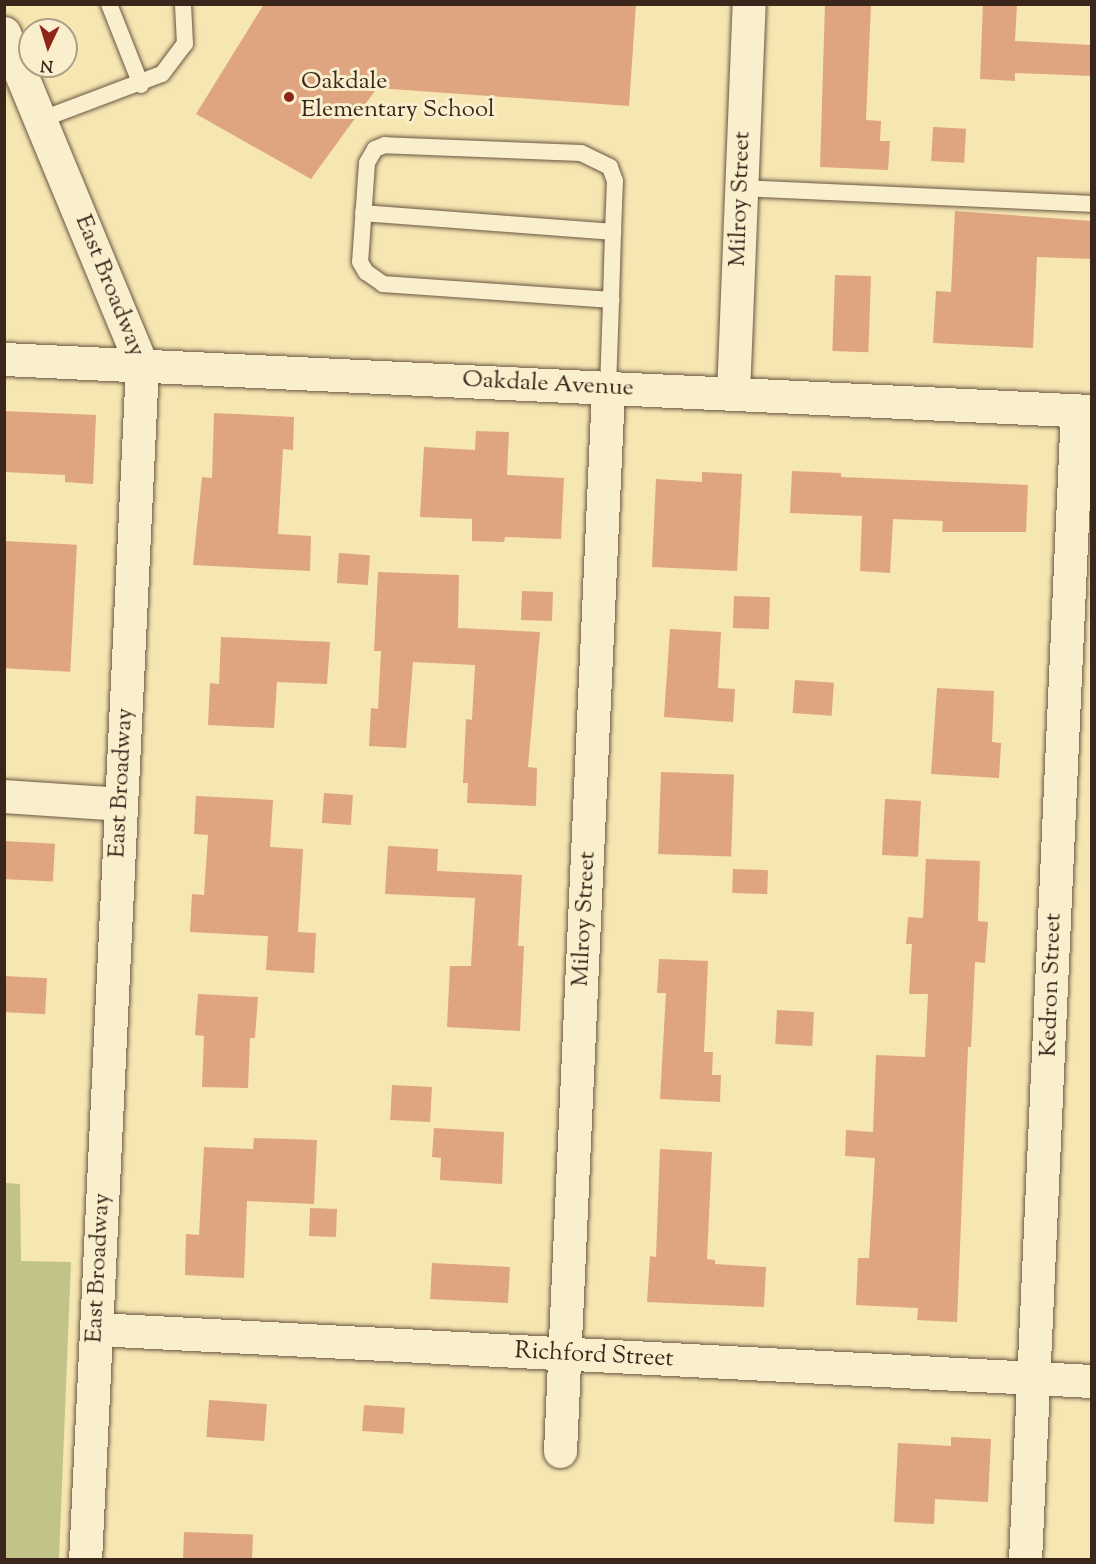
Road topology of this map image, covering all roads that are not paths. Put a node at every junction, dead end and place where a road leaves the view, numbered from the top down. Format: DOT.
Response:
graph roads {
  1 [pos="109,4"];
  2 [pos="183,4"];
  3 [pos="749,4"];
  4 [pos="4,33"];
  5 [pos="141,85"];
  6 [pos="40,120"];
  7 [pos="742,188"];
  8 [pos="1092,204"];
  9 [pos="363,213"];
  10 [pos="613,232"];
  11 [pos="611,300"];
  12 [pos="4,359"];
  13 [pos="142,366"];
  14 [pos="608,388"];
  15 [pos="733,394"];
  16 [pos="1084,411"];
  17 [pos="4,796"];
  18 [pos="121,804"];
  19 [pos="96,1329"];
  20 [pos="565,1354"];
  21 [pos="1035,1378"];
  22 [pos="1092,1381"];
  23 [pos="560,1450"];
  24 [pos="85,1560"];
  25 [pos="1025,1560"];
  1 -- 5 [label="lane"];
  2 -- 5 [label="lane"];
  3 -- 7 [label="street, Milroy Street"];
  4 -- 6 [label="street, East Broadway"];
  5 -- 6 [label="lane"];
  6 -- 13 [label="street, East Broadway"];
  7 -- 8 [label="lane"];
  7 -- 15 [label="street, Milroy Street"];
  9 -- 10 [label="lane"];
  9 -- 10 [label="lane"];
  9 -- 11 [label="lane"];
  10 -- 11 [label="lane"];
  11 -- 14 [label="lane"];
  12 -- 13 [label="street, Oakdale Avenue"];
  13 -- 14 [label="street, Oakdale Avenue"];
  13 -- 18 [label="street, East Broadway"];
  14 -- 15 [label="street, Oakdale Avenue"];
  14 -- 20 [label="street, Milroy Street"];
  15 -- 16 [label="street, Oakdale Avenue"];
  16 -- 21 [label="street, Kedron Street"];
  17 -- 18 [label="street"];
  18 -- 19 [label="street, East Broadway"];
  19 -- 20 [label="street, Richford Street"];
  19 -- 24 [label="street, East Broadway"];
  20 -- 21 [label="street, Richford Street"];
  20 -- 23 [label="street, Milroy Street"];
  21 -- 22 [label="street, Richford Street"];
  21 -- 25 [label="street, Kedron Street"];
}
